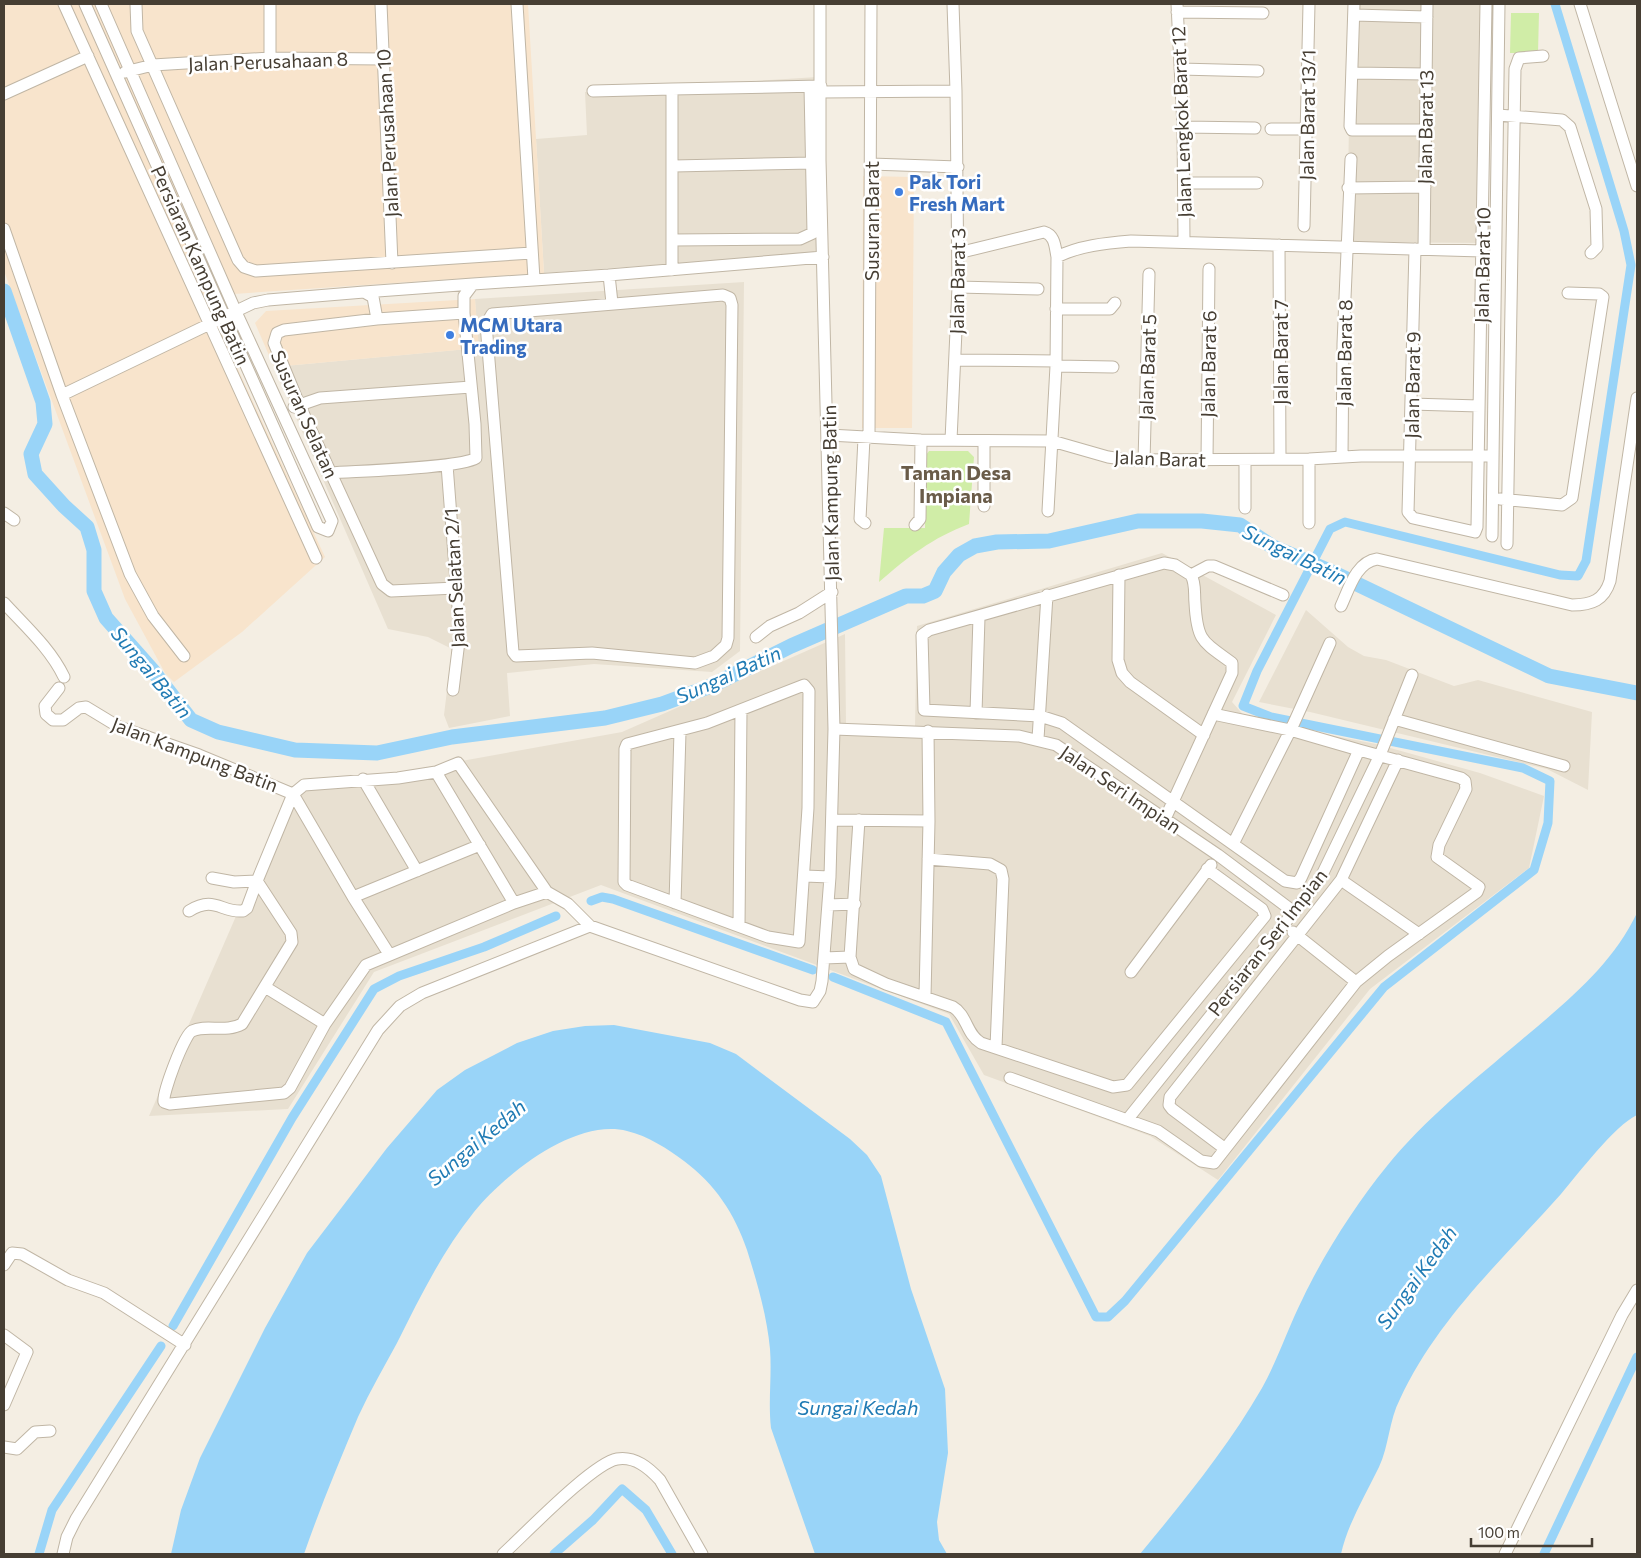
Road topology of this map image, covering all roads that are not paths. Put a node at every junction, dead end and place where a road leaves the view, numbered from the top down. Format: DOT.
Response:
graph roads {
  1 [pos="64,4"];
  2 [pos="85,4"];
  3 [pos="101,4"];
  4 [pos="136,4"];
  5 [pos="270,4"];
  6 [pos="381,4"];
  7 [pos="517,4"];
  8 [pos="820,4"];
  9 [pos="871,4"];
  10 [pos="953,4"];
  11 [pos="1309,4"];
  12 [pos="1427,4"];
  13 [pos="1486,4"];
  14 [pos="1499,4"];
  15 [pos="1580,4"];
  16 [pos="1177,8"];
  17 [pos="1234,8"];
  18 [pos="1354,9"];
  19 [pos="1263,13"];
  20 [pos="1427,17"];
  21 [pos="88,56"];
  22 [pos="1543,56"];
  23 [pos="270,58"];
  24 [pos="384,59"];
  25 [pos="152,65"];
  26 [pos="130,69"];
  27 [pos="1180,69"];
  28 [pos="1258,71"];
  29 [pos="1352,73"];
  30 [pos="1426,74"];
  31 [pos="117,75"];
  32 [pos="817,88"];
  33 [pos="672,89"];
  34 [pos="593,91"];
  35 [pos="871,91"];
  36 [pos="956,91"];
  37 [pos="4,94"];
  38 [pos="1498,115"];
  39 [pos="1514,117"];
  40 [pos="1183,128"];
  41 [pos="1255,128"];
  42 [pos="1271,129"];
  43 [pos="1306,129"];
  44 [pos="1426,130"];
  45 [pos="1351,159"];
  46 [pos="816,162"];
  47 [pos="871,164"];
  48 [pos="674,166"];
  49 [pos="958,167"];
  50 [pos="1184,183"];
  51 [pos="1257,183"];
  52 [pos="1637,186"];
  53 [pos="1425,187"];
  54 [pos="1348,188"];
  55 [pos="1304,226"];
  56 [pos="4,229"];
  57 [pos="673,240"];
  58 [pos="1184,241"];
  59 [pos="1279,245"];
  60 [pos="1346,249"];
  61 [pos="1419,249"];
  62 [pos="1482,251"];
  63 [pos="1591,252"];
  64 [pos="532,253"];
  65 [pos="958,253"];
  66 [pos="823,257"];
  67 [pos="1056,258"];
  68 [pos="392,263"];
  69 [pos="1209,269"];
  70 [pos="672,270"];
  71 [pos="1150,274"];
  72 [pos="609,276"];
  73 [pos="534,279"];
  74 [pos="472,284"];
  75 [pos="958,288"];
  76 [pos="1038,289"];
  77 [pos="364,292"];
  78 [pos="1568,293"];
  79 [pos="612,303"];
  80 [pos="1116,303"];
  81 [pos="1056,309"];
  82 [pos="236,312"];
  83 [pos="464,313"];
  84 [pos="224,318"];
  85 [pos="377,319"];
  86 [pos="211,324"];
  87 [pos="955,360"];
  88 [pos="1056,363"];
  89 [pos="1113,367"];
  90 [pos="471,387"];
  91 [pos="62,395"];
  92 [pos="1637,398"];
  93 [pos="299,404"];
  94 [pos="1411,404"];
  95 [pos="1479,406"];
  96 [pos="283,413"];
  97 [pos="828,435"];
  98 [pos="867,438"];
  99 [pos="921,440"];
  100 [pos="950,440"];
  101 [pos="984,441"];
  102 [pos="1052,441"];
  103 [pos="1410,456"];
  104 [pos="1478,456"];
  105 [pos="1494,456"];
  106 [pos="1342,457"];
  107 [pos="1280,459"];
  108 [pos="1309,459"];
  109 [pos="1207,460"];
  110 [pos="1244,460"];
  111 [pos="1144,461"];
  112 [pos="447,465"];
  113 [pos="331,472"];
  114 [pos="1493,499"];
  115 [pos="1507,500"];
  116 [pos="984,506"];
  117 [pos="1244,508"];
  118 [pos="1048,511"];
  119 [pos="4,512"];
  120 [pos="14,520"];
  121 [pos="865,523"];
  122 [pos="1309,523"];
  123 [pos="915,525"];
  124 [pos="1477,526"];
  125 [pos="1492,536"];
  126 [pos="1507,544"];
  127 [pos="316,558"];
  128 [pos="1119,574"];
  129 [pos="1192,575"];
  130 [pos="456,588"];
  131 [pos="832,592"];
  132 [pos="1047,595"];
  133 [pos="1283,595"];
  134 [pos="4,604"];
  135 [pos="1340,606"];
  136 [pos="979,617"];
  137 [pos="756,637"];
  138 [pos="1330,643"];
  139 [pos="184,656"];
  140 [pos="1412,675"];
  141 [pos="64,677"];
  142 [pos="59,688"];
  143 [pos="453,690"];
  144 [pos="741,712"];
  145 [pos="976,713"];
  146 [pos="1213,714"];
  147 [pos="1040,716"];
  148 [pos="1394,719"];
  149 [pos="1293,723"];
  150 [pos="834,730"];
  151 [pos="928,731"];
  152 [pos="680,732"];
  153 [pos="1204,735"];
  154 [pos="1038,739"];
  155 [pos="1359,750"];
  156 [pos="1381,752"];
  157 [pos="1398,760"];
  158 [pos="1564,766"];
  159 [pos="436,772"];
  160 [pos="363,779"];
  161 [pos="294,794"];
  162 [pos="1172,802"];
  163 [pos="1165,819"];
  164 [pos="832,820"];
  165 [pos="859,820"];
  166 [pos="930,821"];
  167 [pos="1232,844"];
  168 [pos="480,845"];
  169 [pos="1218,855"];
  170 [pos="928,859"];
  171 [pos="1207,869"];
  172 [pos="417,871"];
  173 [pos="805,876"];
  174 [pos="830,877"];
  175 [pos="212,878"];
  176 [pos="1341,880"];
  177 [pos="257,881"];
  178 [pos="547,892"];
  179 [pos="353,898"];
  180 [pos="676,902"];
  181 [pos="514,903"];
  182 [pos="855,904"];
  183 [pos="828,906"];
  184 [pos="189,911"];
  185 [pos="1294,912"];
  186 [pos="1283,925"];
  187 [pos="590,926"];
  188 [pos="739,926"];
  189 [pos="1420,934"];
  190 [pos="1298,936"];
  191 [pos="389,954"];
  192 [pos="850,957"];
  193 [pos="824,958"];
  194 [pos="1132,972"];
  195 [pos="1356,982"];
  196 [pos="265,988"];
  197 [pos="925,996"];
  198 [pos="325,1024"];
  199 [pos="996,1047"];
  200 [pos="1010,1078"];
  201 [pos="1127,1120"];
  202 [pos="1224,1148"];
  203 [pos="4,1266"];
  204 [pos="1637,1290"];
  205 [pos="4,1334"];
  206 [pos="185,1345"];
  207 [pos="4,1405"];
  208 [pos="50,1431"];
  209 [pos="4,1448"];
  210 [pos="63,1554"];
  211 [pos="503,1554"];
  212 [pos="702,1554"];
  213 [pos="1505,1554"];
  1 -- 21 [label="street"];
  2 -- 31 [label="street, Persiaran Kampung Batin"];
  3 -- 26 [label="street, Persiaran Kampung Batin"];
  4 -- 25 [label="street"];
  5 -- 23 [label="street"];
  6 -- 24 [label="street, Jalan Perusahaan 10"];
  7 -- 64 [label="street"];
  8 -- 32 [label="street, Jalan Kampung Batin"];
  9 -- 35 [label="street, Susuran Barat"];
  10 -- 36 [label="street, Jalan Barat 3"];
  11 -- 43 [label="street, Jalan Barat 13/1"];
  12 -- 20 [label="street, Jalan Barat 13"];
  13 -- 62 [label="street, Jalan Barat 10"];
  14 -- 38 [label="street"];
  15 -- 52 [label="street"];
  16 -- 17 [label="street"];
  16 -- 27 [label="street, Jalan Lengkok Barat 12"];
  17 -- 19 [label="street"];
  18 -- 20 [label="street"];
  18 -- 29 [label="street"];
  20 -- 30 [label="street, Jalan Barat 13"];
  21 -- 37 [label="street"];
  21 -- 86 [label="street"];
  22 -- 39 [label="street"];
  23 -- 24 [label="street, Jalan Perusahaan 8"];
  23 -- 25 [label="street, Jalan Perusahaan 8"];
  24 -- 68 [label="street, Jalan Perusahaan 10"];
  25 -- 26 [label="street, Jalan Perusahaan 8"];
  25 -- 68 [label="street"];
  26 -- 31 [label="street, Jalan Perusahaan 8"];
  26 -- 82 [label="street, Persiaran Kampung Batin"];
  27 -- 28 [label="street"];
  27 -- 40 [label="street, Jalan Lengkok Barat 12"];
  29 -- 30 [label="street"];
  29 -- 44 [label="street"];
  30 -- 44 [label="street, Jalan Barat 13"];
  31 -- 84 [label="street, Persiaran Kampung Batin"];
  32 -- 33 [label="street"];
  32 -- 35 [label="street"];
  32 -- 46 [label="street, Jalan Kampung Batin"];
  33 -- 34 [label="street"];
  33 -- 48 [label="street"];
  35 -- 36 [label="street"];
  35 -- 47 [label="street, Susuran Barat"];
  36 -- 49 [label="street, Jalan Barat 3"];
  38 -- 39 [label="street"];
  38 -- 105 [label="street"];
  39 -- 63 [label="street"];
  39 -- 115 [label="street"];
  40 -- 41 [label="street"];
  40 -- 50 [label="street, Jalan Lengkok Barat 12"];
  42 -- 43 [label="street"];
  43 -- 55 [label="street, Jalan Barat 13/1"];
  44 -- 53 [label="street, Jalan Barat 13"];
  45 -- 54 [label="street, Jalan Barat 8"];
  46 -- 48 [label="street"];
  46 -- 57 [label="street"];
  46 -- 66 [label="street, Jalan Kampung Batin"];
  47 -- 49 [label="street"];
  47 -- 98 [label="street, Susuran Barat"];
  48 -- 57 [label="street"];
  49 -- 65 [label="street, Jalan Barat 3"];
  50 -- 51 [label="street"];
  50 -- 58 [label="street, Jalan Lengkok Barat 12"];
  53 -- 54 [label="street"];
  53 -- 61 [label="street, Jalan Barat 13"];
  54 -- 60 [label="street, Jalan Barat 8"];
  56 -- 91 [label="street"];
  57 -- 70 [label="street"];
  58 -- 59 [label="street"];
  58 -- 67 [label="street"];
  59 -- 60 [label="street"];
  59 -- 107 [label="street, Jalan Barat 7"];
  60 -- 61 [label="street"];
  60 -- 106 [label="street, Jalan Barat 8"];
  61 -- 62 [label="street"];
  61 -- 94 [label="street, Jalan Barat 9"];
  62 -- 95 [label="street, Jalan Barat 10"];
  64 -- 68 [label="street"];
  64 -- 73 [label="street"];
  65 -- 67 [label="street"];
  65 -- 75 [label="street, Jalan Barat 3"];
  66 -- 70 [label="street"];
  66 -- 97 [label="street, Jalan Kampung Batin"];
  67 -- 81 [label="street"];
  69 -- 109 [label="street, Jalan Barat 6"];
  70 -- 72 [label="street"];
  71 -- 111 [label="street, Jalan Barat 5"];
  72 -- 73 [label="street"];
  72 -- 79 [label="street"];
  73 -- 74 [label="street"];
  74 -- 77 [label="street"];
  74 -- 83 [label="street"];
  75 -- 76 [label="street"];
  75 -- 87 [label="street, Jalan Barat 3"];
  77 -- 82 [label="street"];
  77 -- 85 [label="street"];
  78 -- 115 [label="street"];
  79 -- 79 [label="street"];
  80 -- 81 [label="street"];
  81 -- 88 [label="street"];
  82 -- 84 [label="street"];
  82 -- 96 [label="street, Persiaran Kampung Batin"];
  83 -- 85 [label="street, Susuran Selatan"];
  83 -- 90 [label="street"];
  84 -- 86 [label="street"];
  84 -- 96 [label="street, Persiaran Kampung Batin"];
  85 -- 93 [label="street, Susuran Selatan"];
  86 -- 91 [label="street"];
  86 -- 127 [label="street"];
  87 -- 88 [label="street"];
  87 -- 100 [label="street, Jalan Barat 3"];
  88 -- 89 [label="street"];
  88 -- 102 [label="street"];
  90 -- 93 [label="street"];
  90 -- 112 [label="street"];
  91 -- 139 [label="street"];
  92 -- 135 [label="street"];
  93 -- 96 [label="street"];
  93 -- 113 [label="street, Susuran Selatan"];
  94 -- 95 [label="street"];
  94 -- 103 [label="street, Jalan Barat 9"];
  95 -- 104 [label="street, Jalan Barat 10"];
  97 -- 98 [label="street, Jalan Barat"];
  97 -- 131 [label="street, Jalan Kampung Batin"];
  98 -- 99 [label="street, Jalan Barat"];
  98 -- 121 [label="street, Susuran Barat"];
  99 -- 100 [label="street, Jalan Barat"];
  99 -- 123 [label="street"];
  100 -- 101 [label="street, Jalan Barat"];
  101 -- 102 [label="street, Jalan Barat"];
  101 -- 116 [label="street"];
  102 -- 111 [label="street, Jalan Barat"];
  102 -- 118 [label="street"];
  103 -- 104 [label="street, Jalan Barat"];
  103 -- 106 [label="street, Jalan Barat"];
  103 -- 124 [label="street, Jalan Barat 9"];
  104 -- 105 [label="street, Jalan Barat"];
  104 -- 124 [label="street, Jalan Barat 10"];
  105 -- 114 [label="street"];
  106 -- 108 [label="street, Jalan Barat"];
  107 -- 108 [label="street, Jalan Barat"];
  107 -- 110 [label="street, Jalan Barat"];
  108 -- 122 [label="street"];
  109 -- 110 [label="street, Jalan Barat"];
  109 -- 111 [label="street, Jalan Barat"];
  110 -- 117 [label="street"];
  112 -- 113 [label="street"];
  112 -- 130 [label="street, Jalan Selatan 2/1"];
  113 -- 130 [label="street, Susuran Selatan"];
  114 -- 115 [label="street"];
  114 -- 125 [label="street"];
  115 -- 126 [label="street"];
  119 -- 120 [label="street"];
  128 -- 129 [label="street"];
  128 -- 132 [label="street"];
  128 -- 153 [label="street"];
  129 -- 133 [label="street"];
  129 -- 146 [label="street"];
  130 -- 143 [label="street, Jalan Selatan 2/1"];
  131 -- 137 [label="street"];
  131 -- 150 [label="street, Jalan Kampung Batin"];
  132 -- 136 [label="street"];
  132 -- 147 [label="street"];
  134 -- 141 [label="street"];
  136 -- 145 [label="street"];
  136 -- 145 [label="street"];
  138 -- 149 [label="street"];
  140 -- 148 [label="street, Persiaran Seri Impian"];
  142 -- 161 [label="street, Jalan Kampung Batin"];
  144 -- 152 [label="street"];
  144 -- 173 [label="street"];
  144 -- 188 [label="street"];
  145 -- 147 [label="street"];
  146 -- 149 [label="street"];
  146 -- 153 [label="street"];
  147 -- 154 [label="street"];
  147 -- 162 [label="street"];
  148 -- 156 [label="street, Persiaran Seri Impian"];
  148 -- 158 [label="street"];
  149 -- 155 [label="street"];
  149 -- 167 [label="street"];
  150 -- 151 [label="street, Jalan Seri Impian"];
  150 -- 164 [label="street, Jalan Kampung Batin"];
  151 -- 154 [label="street, Jalan Seri Impian"];
  151 -- 166 [label="street"];
  152 -- 180 [label="street"];
  152 -- 180 [label="street"];
  153 -- 162 [label="street"];
  154 -- 163 [label="street, Jalan Seri Impian"];
  155 -- 156 [label="street"];
  155 -- 167 [label="street"];
  156 -- 157 [label="street"];
  156 -- 185 [label="street, Persiaran Seri Impian"];
  157 -- 176 [label="street"];
  157 -- 189 [label="street"];
  159 -- 160 [label="street"];
  159 -- 168 [label="street"];
  159 -- 178 [label="street"];
  160 -- 161 [label="street"];
  160 -- 172 [label="street"];
  161 -- 177 [label="street"];
  161 -- 179 [label="street"];
  162 -- 163 [label="street"];
  162 -- 167 [label="street"];
  163 -- 169 [label="street, Jalan Seri Impian"];
  164 -- 165 [label="street"];
  164 -- 174 [label="street, Jalan Kampung Batin"];
  165 -- 166 [label="street"];
  165 -- 182 [label="street"];
  166 -- 170 [label="street"];
  168 -- 172 [label="street"];
  168 -- 181 [label="street"];
  169 -- 171 [label="street"];
  169 -- 185 [label="street, Jalan Seri Impian"];
  170 -- 197 [label="street"];
  170 -- 199 [label="street"];
  171 -- 194 [label="street"];
  171 -- 199 [label="street"];
  172 -- 179 [label="street"];
  173 -- 174 [label="street"];
  173 -- 188 [label="street"];
  174 -- 183 [label="street, Jalan Kampung Batin"];
  175 -- 177 [label="street"];
  176 -- 189 [label="street"];
  176 -- 190 [label="street"];
  177 -- 184 [label="street"];
  177 -- 196 [label="street"];
  178 -- 181 [label="street"];
  178 -- 187 [label="street"];
  179 -- 191 [label="street"];
  180 -- 188 [label="street"];
  181 -- 191 [label="street"];
  182 -- 183 [label="street"];
  182 -- 192 [label="street"];
  183 -- 193 [label="street, Jalan Kampung Batin"];
  185 -- 186 [label="street, Persiaran Seri Impian"];
  186 -- 190 [label="street"];
  186 -- 201 [label="street, Persiaran Seri Impian"];
  187 -- 193 [label="street, Jalan Kampung Batin"];
  187 -- 206 [label="street"];
  189 -- 195 [label="street"];
  190 -- 195 [label="street"];
  190 -- 202 [label="street"];
  191 -- 198 [label="street"];
  192 -- 193 [label="street"];
  192 -- 197 [label="street"];
  195 -- 202 [label="street"];
  196 -- 198 [label="street"];
  196 -- 198 [label="street"];
  197 -- 199 [label="street"];
  200 -- 201 [label="street"];
  201 -- 202 [label="street"];
  203 -- 206 [label="street"];
  204 -- 213 [label="street"];
  205 -- 207 [label="street"];
  206 -- 210 [label="street"];
  208 -- 209 [label="street"];
  211 -- 212 [label="street"];
}
